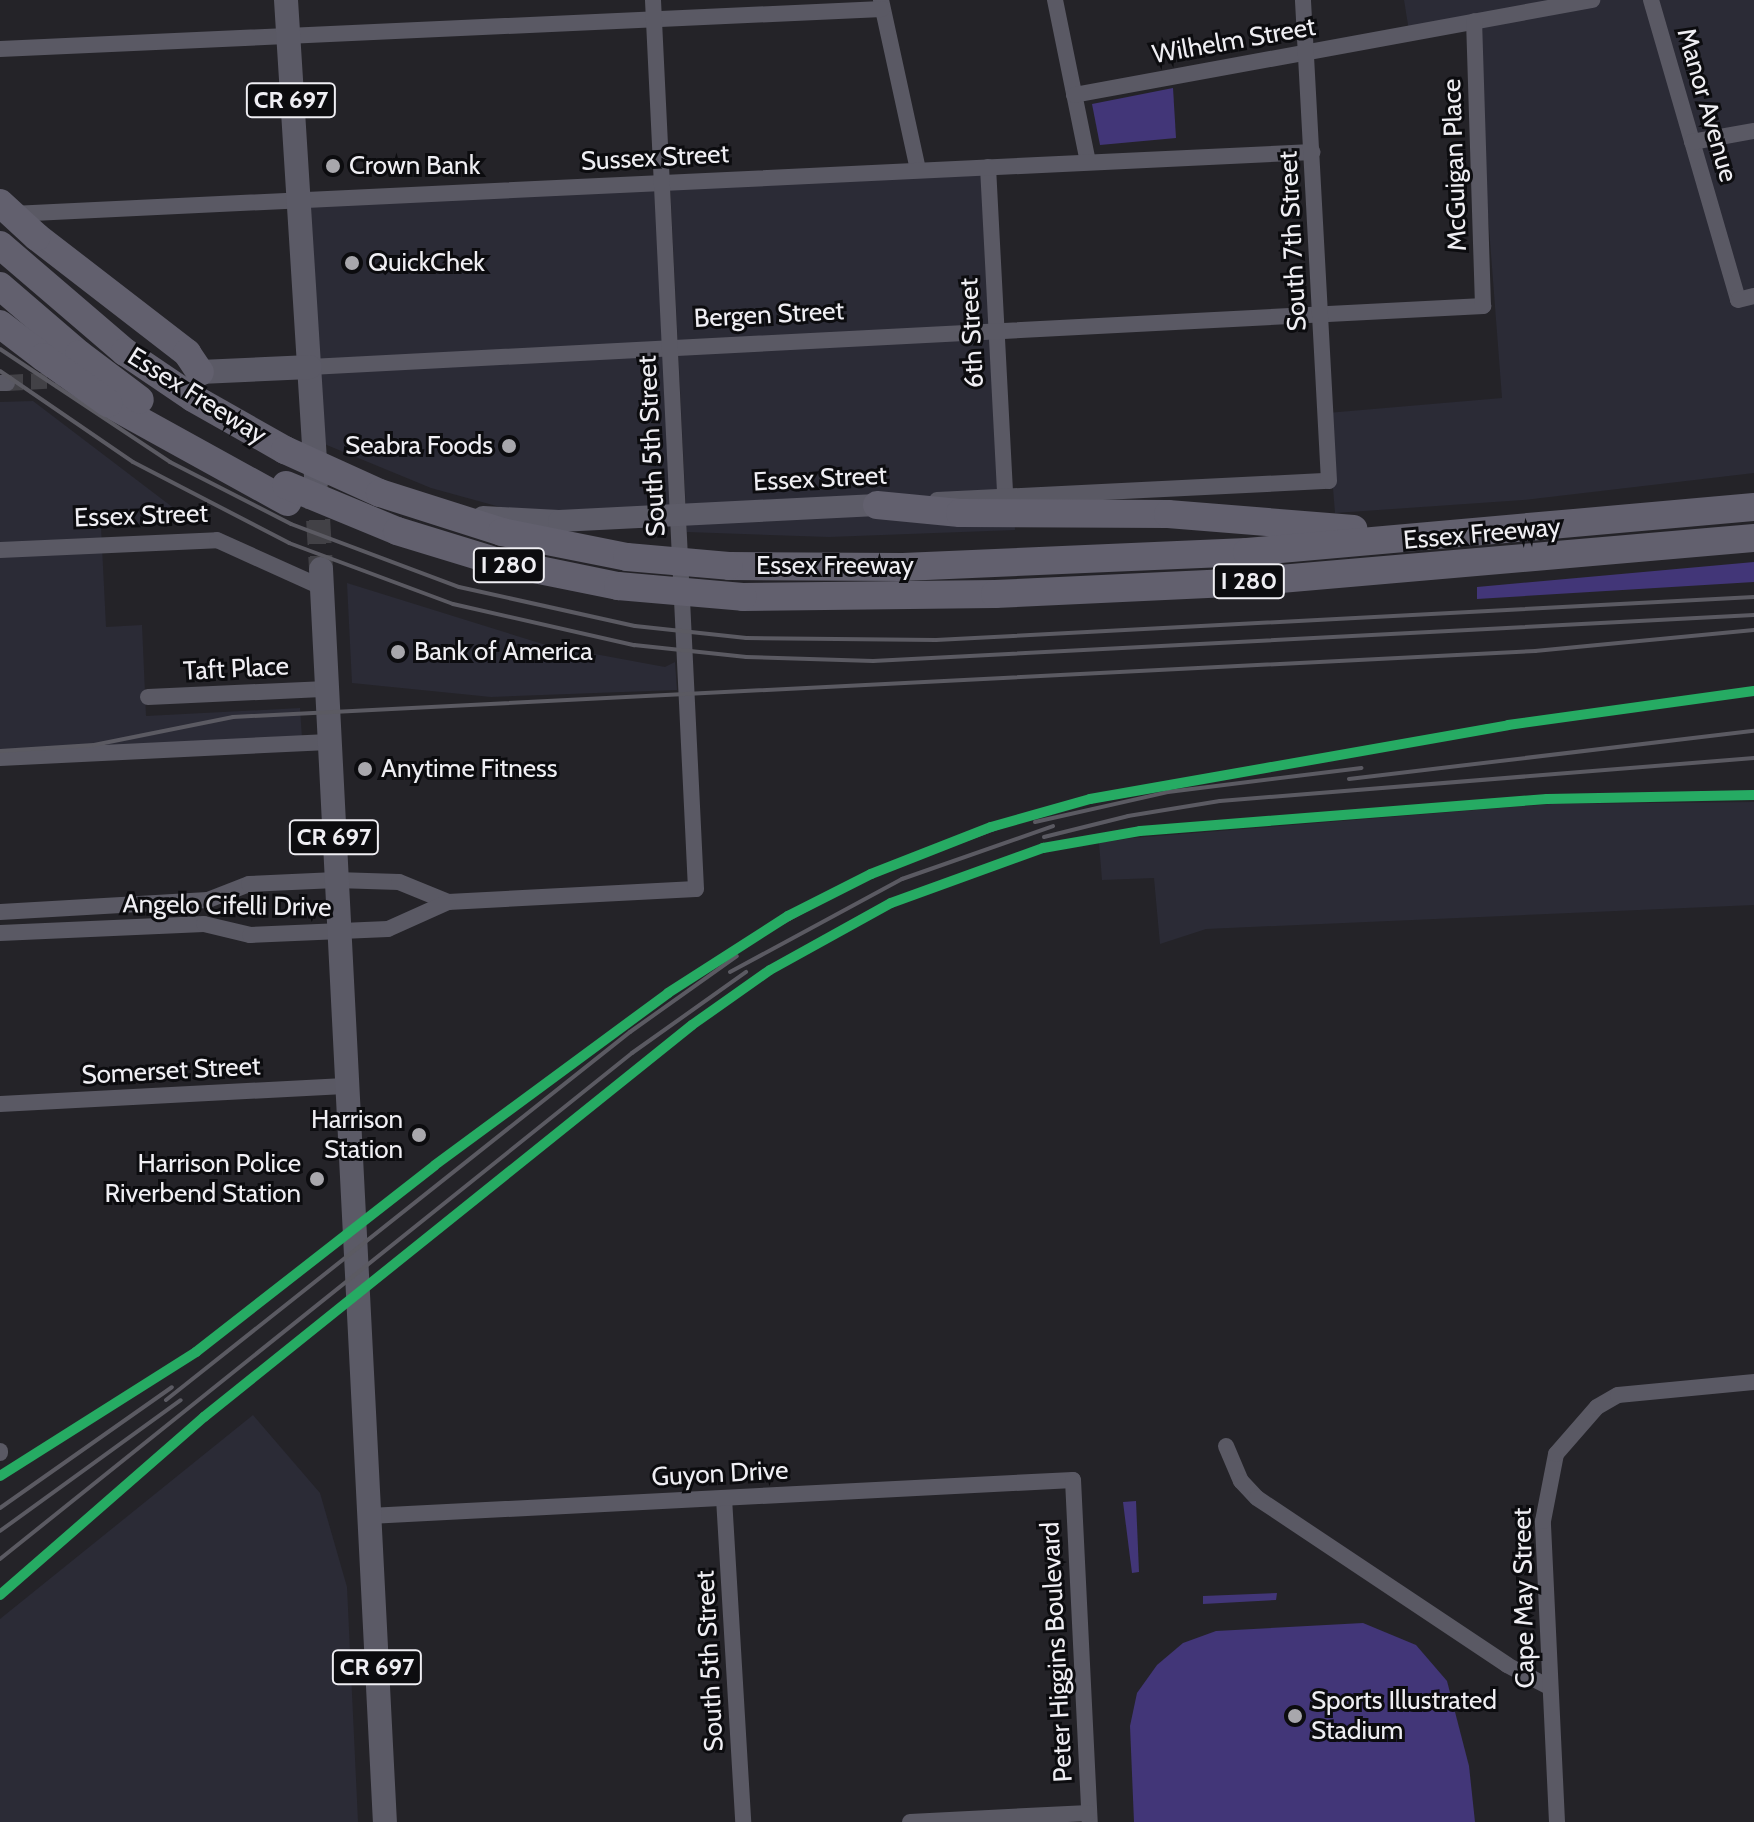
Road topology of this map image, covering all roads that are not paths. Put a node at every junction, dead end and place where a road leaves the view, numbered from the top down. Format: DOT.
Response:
graph roads {
  1 [pos="286,0"];
  2 [pos="653,0"];
  3 [pos="1055,0"];
  4 [pos="1303,0"];
  5 [pos="1592,0"];
  6 [pos="1651,0"];
  7 [pos="882,5"];
  8 [pos="1474,21"];
  9 [pos="655,23"];
  10 [pos="287,37"];
  11 [pos="0,49"];
  12 [pos="1307,52"];
  13 [pos="1074,95"];
  14 [pos="1754,131"];
  15 [pos="1692,142"];
  16 [pos="1313,152"];
  17 [pos="1088,162"];
  18 [pos="988,167"];
  19 [pos="918,170"];
  20 [pos="663,182"];
  21 [pos="296,199"];
  22 [pos="0,203"];
  23 [pos="0,215"];
  24 [pos="0,245"];
  25 [pos="0,286"];
  26 [pos="1754,296"];
  27 [pos="1483,306"];
  28 [pos="1321,315"];
  29 [pos="0,324"];
  30 [pos="996,332"];
  31 [pos="671,349"];
  32 [pos="310,367"];
  33 [pos="59,380"];
  34 [pos="196,385"];
  35 [pos="1329,481"];
  36 [pos="316,484"];
  37 [pos="287,494"];
  38 [pos="1005,496"];
  39 [pos="877,505"];
  40 [pos="1754,507"];
  41 [pos="680,514"];
  42 [pos="1754,538"];
  43 [pos="1400,540"];
  44 [pos="0,550"];
  45 [pos="321,578"];
  46 [pos="327,689"];
  47 [pos="148,697"];
  48 [pos="329,742"];
  49 [pos="0,758"];
  50 [pos="336,880"];
  51 [pos="696,889"];
  52 [pos="448,902"];
  53 [pos="0,912"];
  54 [pos="338,931"];
  55 [pos="0,933"];
  56 [pos="346,1090"];
  57 [pos="0,1104"];
  58 [pos="1754,1382"];
  59 [pos="1226,1446"];
  60 [pos="1073,1480"];
  61 [pos="724,1498"];
  62 [pos="369,1516"];
  63 [pos="1549,1687"];
  64 [pos="1090,1818"];
  65 [pos="385,1822"];
  66 [pos="743,1822"];
  67 [pos="910,1822"];
  68 [pos="1557,1822"];
  1 -- 10 [label="main road, CR 697"];
  2 -- 9 [label="street, South 5th Street"];
  3 -- 13 [label="street"];
  4 -- 12 [label="street, South 7th Street"];
  5 -- 8 [label="street, Wilhelm Street"];
  6 -- 15 [label="street, Manor Avenue"];
  7 -- 9 [label="street"];
  7 -- 19 [label="street"];
  8 -- 12 [label="street, Wilhelm Street"];
  8 -- 27 [label="street, McGuigan Place"];
  9 -- 10 [label="street"];
  9 -- 20 [label="street, South 5th Street"];
  10 -- 11 [label="street"];
  10 -- 21 [label="main road, CR 697"];
  12 -- 13 [label="street, Wilhelm Street"];
  12 -- 16 [label="street, South 7th Street"];
  13 -- 17 [label="street"];
  14 -- 15 [label="street"];
  15 -- 26 [label="street, Manor Avenue"];
  16 -- 17 [label="street, Sussex Street"];
  16 -- 28 [label="street, South 7th Street"];
  17 -- 18 [label="street, Sussex Street"];
  18 -- 19 [label="street, Sussex Street"];
  18 -- 30 [label="street, 6th Street"];
  19 -- 20 [label="street, Sussex Street"];
  20 -- 21 [label="street, Sussex Street"];
  20 -- 31 [label="street, South 5th Street"];
  21 -- 23 [label="street, Sussex Street"];
  21 -- 32 [label="main road, CR 697"];
  22 -- 34 [label="highway, bridge"];
  24 -- 34 [label="highway, Essex Freeway / I 280, bridge"];
  25 -- 37 [label="highway, Essex Freeway / I 280, bridge"];
  27 -- 28 [label="street, Bergen Street"];
  28 -- 30 [label="street, Bergen Street"];
  28 -- 35 [label="street, South 7th Street"];
  29 -- 37 [label="highway, bridge"];
  30 -- 31 [label="street, Bergen Street"];
  30 -- 38 [label="street, 6th Street"];
  31 -- 32 [label="street, Bergen Street"];
  31 -- 41 [label="street, South 5th Street"];
  32 -- 34 [label="main road, Bergen Street"];
  32 -- 36 [label="main road, CR 697"];
  33 -- 34 [label="street, Bergen Street"];
  34 -- 43 [label="highway, Essex Freeway / I 280, bridge"];
  35 -- 38 [label="street, Essex Street"];
  36 -- 41 [label="street, Essex Street"];
  37 -- 42 [label="highway, Essex Freeway / I 280, bridge"];
  38 -- 39 [label="street, Essex Street"];
  39 -- 41 [label="street, Essex Street"];
  39 -- 43 [label="highway"];
  40 -- 43 [label="highway, Essex Freeway / I 280"];
  41 -- 51 [label="street, South 5th Street"];
  44 -- 45 [label="street, Essex Street"];
  45 -- 46 [label="main road, CR 697"];
  46 -- 47 [label="street, Taft Place"];
  46 -- 48 [label="main road, CR 697"];
  48 -- 49 [label="street"];
  48 -- 50 [label="main road, CR 697"];
  50 -- 52 [label="street, Angelo Cifelli Drive"];
  50 -- 53 [label="street, Angelo Cifelli Drive"];
  50 -- 54 [label="main road, CR 697"];
  51 -- 52 [label="street, Angelo Cifelli Drive"];
  52 -- 54 [label="street, Angelo Cifelli Drive"];
  54 -- 55 [label="street, Angelo Cifelli Drive"];
  54 -- 56 [label="main road, CR 697"];
  56 -- 57 [label="street, Somerset Street"];
  56 -- 62 [label="main road, CR 697"];
  58 -- 63 [label="street, Cape May Street"];
  59 -- 63 [label="street"];
  60 -- 61 [label="street, Guyon Drive"];
  60 -- 64 [label="street, Peter Higgins Boulevard"];
  61 -- 62 [label="street, Guyon Drive"];
  61 -- 66 [label="street, South 5th Street"];
  62 -- 65 [label="main road, CR 697"];
  63 -- 68 [label="street, Cape May Street"];
  64 -- 67 [label="street"];
}
